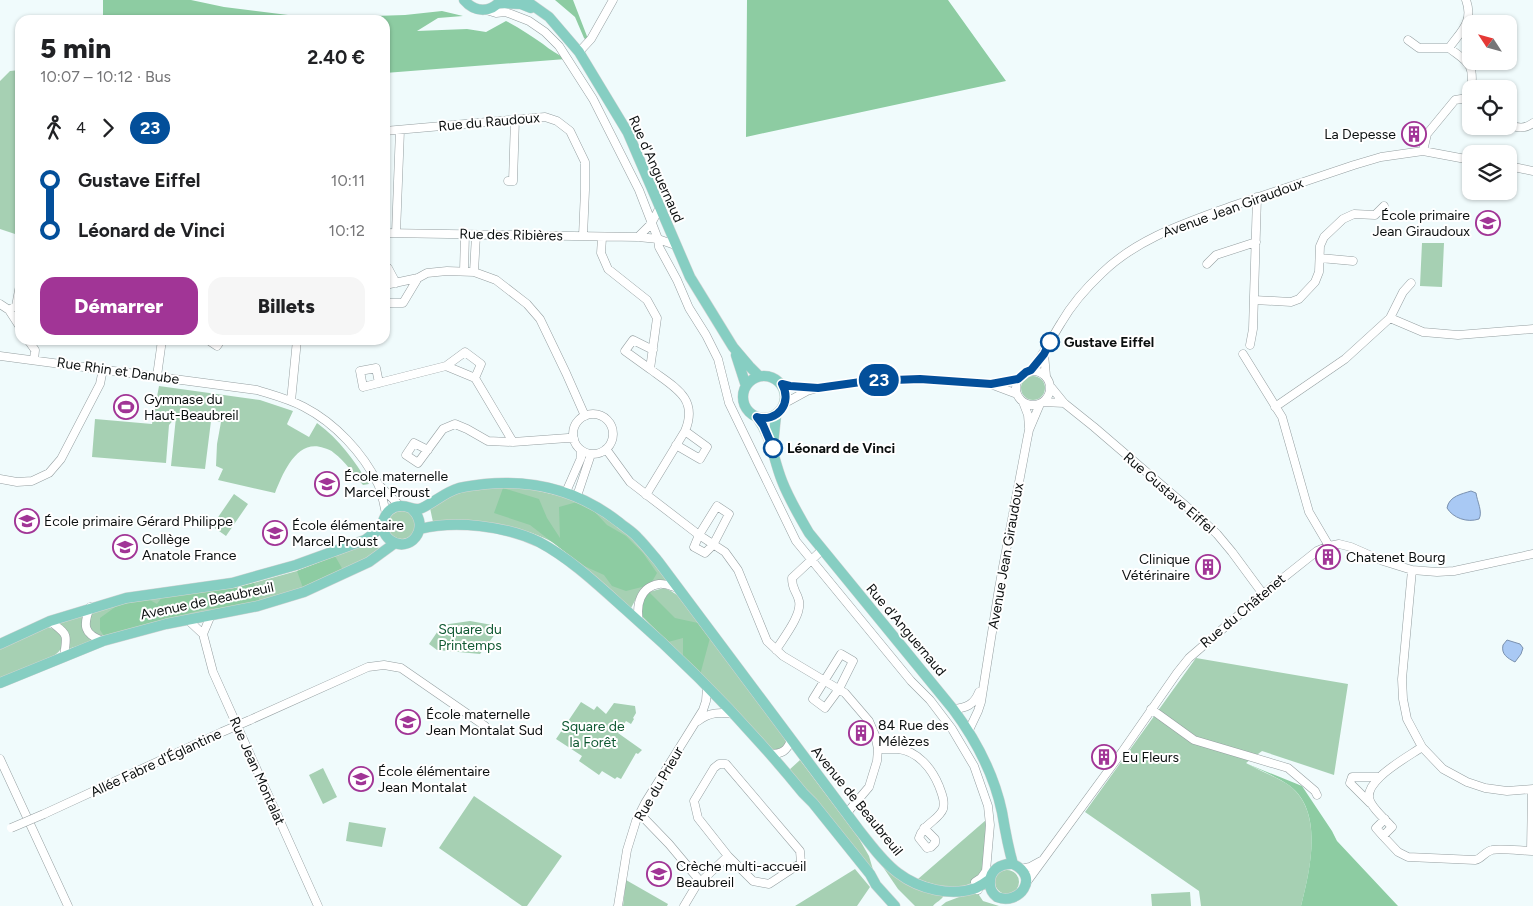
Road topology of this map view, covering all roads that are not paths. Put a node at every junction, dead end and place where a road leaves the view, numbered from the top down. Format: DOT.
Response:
graph roads {
  1 [pos="464,0"];
  2 [pos="525,0"];
  3 [pos="614,0"];
  4 [pos="1466,0"];
  5 [pos="500,1"];
  6 [pos="486,10"];
  7 [pos="541,12"];
  8 [pos="1408,40"];
  9 [pos="1449,48"];
  10 [pos="578,52"];
  11 [pos="1472,80"];
  12 [pos="1462,100"];
  13 [pos="515,119"];
  14 [pos="1533,123"];
  15 [pos="1517,127"];
  16 [pos="400,130"];
  17 [pos="390,131"];
  18 [pos="1422,151"];
  19 [pos="1462,158"];
  20 [pos="1517,168"];
  21 [pos="1533,171"];
  22 [pos="508,181"];
  23 [pos="1257,198"];
  24 [pos="660,206"];
  25 [pos="1384,206"];
  26 [pos="652,224"];
  27 [pos="390,232"];
  28 [pos="396,232"];
  29 [pos="465,234"];
  30 [pos="476,235"];
  31 [pos="583,236"];
  32 [pos="638,237"];
  33 [pos="602,238"];
  34 [pos="658,239"];
  35 [pos="1256,242"];
  36 [pos="675,245"];
  37 [pos="1320,258"];
  38 [pos="1353,261"];
  39 [pos="1207,264"];
  40 [pos="390,272"];
  41 [pos="464,272"];
  42 [pos="474,272"];
  43 [pos="418,278"];
  44 [pos="396,283"];
  45 [pos="390,284"];
  46 [pos="1411,284"];
  47 [pos="1254,300"];
  48 [pos="390,303"];
  49 [pos="0,304"];
  50 [pos="15,308"];
  51 [pos="1390,318"];
  52 [pos="1533,329"];
  53 [pos="32,345"];
  54 [pos="161,345"];
  55 [pos="297,345"];
  56 [pos="1250,345"];
  57 [pos="733,347"];
  58 [pos="653,350"];
  59 [pos="1044,354"];
  60 [pos="1243,354"];
  61 [pos="0,356"];
  62 [pos="34,360"];
  63 [pos="446,366"];
  64 [pos="103,369"];
  65 [pos="650,369"];
  66 [pos="1031,370"];
  67 [pos="157,376"];
  68 [pos="759,376"];
  69 [pos="1046,376"];
  70 [pos="475,378"];
  71 [pos="1018,379"];
  72 [pos="379,383"];
  73 [pos="782,384"];
  74 [pos="991,384"];
  75 [pos="746,386"];
  76 [pos="1051,387"];
  77 [pos="818,388"];
  78 [pos="1017,394"];
  79 [pos="291,401"];
  80 [pos="1023,402"];
  81 [pos="1042,403"];
  82 [pos="1064,403"];
  83 [pos="785,404"];
  84 [pos="1275,407"];
  85 [pos="776,415"];
  86 [pos="585,416"];
  87 [pos="757,417"];
  88 [pos="1030,430"];
  89 [pos="685,431"];
  90 [pos="574,439"];
  91 [pos="513,442"];
  92 [pos="676,445"];
  93 [pos="773,448"];
  94 [pos="606,449"];
  95 [pos="428,450"];
  96 [pos="582,450"];
  97 [pos="591,454"];
  98 [pos="0,480"];
  99 [pos="378,485"];
  100 [pos="566,492"];
  101 [pos="646,495"];
  102 [pos="577,496"];
  103 [pos="400,506"];
  104 [pos="412,509"];
  105 [pos="386,514"];
  106 [pos="382,527"];
  107 [pos="420,529"];
  108 [pos="699,535"];
  109 [pos="395,543"];
  110 [pos="713,544"];
  111 [pos="1329,546"];
  112 [pos="822,550"];
  113 [pos="1533,554"];
  114 [pos="812,559"];
  115 [pos="1412,570"];
  116 [pos="678,588"];
  117 [pos="1263,594"];
  118 [pos="90,608"];
  119 [pos="211,615"];
  120 [pos="188,620"];
  121 [pos="50,621"];
  122 [pos="639,621"];
  123 [pos="203,634"];
  124 [pos="103,641"];
  125 [pos="0,644"];
  126 [pos="776,650"];
  127 [pos="64,656"];
  128 [pos="824,680"];
  129 [pos="983,681"];
  130 [pos="0,684"];
  131 [pos="707,687"];
  132 [pos="838,689"];
  133 [pos="953,708"];
  134 [pos="1152,709"];
  135 [pos="734,714"];
  136 [pos="695,724"];
  137 [pos="485,726"];
  138 [pos="968,730"];
  139 [pos="791,740"];
  140 [pos="1422,747"];
  141 [pos="878,749"];
  142 [pos="770,754"];
  143 [pos="0,759"];
  144 [pos="1378,777"];
  145 [pos="1532,789"];
  146 [pos="1317,795"];
  147 [pos="1370,803"];
  148 [pos="640,814"];
  149 [pos="846,814"];
  150 [pos="11,828"];
  151 [pos="924,828"];
  152 [pos="1005,834"];
  153 [pos="1532,851"];
  154 [pos="728,856"];
  155 [pos="1044,859"];
  156 [pos="997,867"];
  157 [pos="1017,867"];
  158 [pos="990,880"];
  159 [pos="700,881"];
  160 [pos="1026,883"];
  161 [pos="977,889"];
  162 [pos="1021,901"];
  163 [pos="1007,903"];
  164 [pos="68,906"];
  165 [pos="318,906"];
  166 [pos="618,906"];
  167 [pos="684,906"];
  168 [pos="895,906"];
  1 -- 6 [label="main road"];
  2 -- 7 [label="main road, Rue d'Anguernaud"];
  3 -- 10 [label="street"];
  4 -- 9 [label="street"];
  5 -- 6 [label="main road"];
  5 -- 7 [label="main road, Rue d'Anguernaud"];
  6 -- 26 [label="street"];
  7 -- 10 [label="main road, Rue d'Anguernaud"];
  8 -- 9 [label="street"];
  9 -- 11 [label="street"];
  10 -- 24 [label="main road, Rue d'Anguernaud"];
  12 -- 18 [label="street"];
  13 -- 16 [label="street, Rue du Raudoux"];
  13 -- 22 [label="street"];
  13 -- 31 [label="street, Rue du Raudoux"];
  14 -- 15 [label="street"];
  16 -- 17 [label="street, Rue du Raudoux"];
  16 -- 28 [label="street"];
  18 -- 19 [label="street, Avenue Jean Giraudoux"];
  18 -- 23 [label="street, Avenue Jean Giraudoux"];
  20 -- 21 [label="street"];
  23 -- 35 [label="street"];
  23 -- 59 [label="street, Avenue Jean Giraudoux"];
  24 -- 26 [label="street"];
  24 -- 36 [label="main road, Rue d'Anguernaud"];
  25 -- 37 [label="street"];
  26 -- 32 [label="street"];
  26 -- 34 [label="street"];
  27 -- 28 [label="street, Rue des Ribières"];
  28 -- 29 [label="street, Rue des Ribières"];
  29 -- 30 [label="street, Rue des Ribières"];
  29 -- 41 [label="street"];
  30 -- 31 [label="street, Rue des Ribières"];
  30 -- 42 [label="street"];
  31 -- 33 [label="street, Rue des Ribières"];
  32 -- 33 [label="street, Rue des Ribières"];
  32 -- 34 [label="street, Rue des Ribières"];
  33 -- 58 [label="street"];
  34 -- 36 [label="street, Rue des Ribières"];
  34 -- 114 [label="street"];
  35 -- 39 [label="street"];
  35 -- 47 [label="street"];
  36 -- 57 [label="main road, Rue d'Anguernaud"];
  37 -- 38 [label="street"];
  37 -- 47 [label="street"];
  40 -- 44 [label="street"];
  41 -- 42 [label="street"];
  41 -- 43 [label="street"];
  42 -- 86 [label="street"];
  43 -- 44 [label="street"];
  43 -- 48 [label="street"];
  44 -- 45 [label="street"];
  46 -- 51 [label="street"];
  47 -- 56 [label="street"];
  49 -- 50 [label="street"];
  51 -- 52 [label="street"];
  51 -- 84 [label="street"];
  53 -- 62 [label="street"];
  54 -- 67 [label="street"];
  55 -- 79 [label="street"];
  57 -- 68 [label="main road, Rue d'Anguernaud"];
  57 -- 75 [label="main road, Rue d'Anguernaud"];
  58 -- 65 [label="street"];
  58 -- 65 [label="street"];
  59 -- 66 [label="street, Avenue Jean Giraudoux"];
  59 -- 69 [label="street"];
  60 -- 84 [label="street"];
  61 -- 62 [label="street, Rue Rhin et Danube"];
  62 -- 64 [label="street, Rue Rhin et Danube"];
  63 -- 70 [label="street"];
  63 -- 70 [label="street"];
  63 -- 72 [label="street"];
  64 -- 67 [label="street, Rue Rhin et Danube"];
  64 -- 98 [label="street"];
  65 -- 89 [label="street"];
  66 -- 69 [label="street"];
  66 -- 71 [label="street"];
  67 -- 79 [label="street, Rue Rhin et Danube"];
  68 -- 73 [label="main road, Rue d'Anguernaud"];
  68 -- 75 [label="main road"];
  69 -- 76 [label="street"];
  70 -- 91 [label="street"];
  71 -- 74 [label="street"];
  71 -- 78 [label="street"];
  73 -- 77 [label="street"];
  73 -- 83 [label="main road"];
  74 -- 77 [label="street"];
  74 -- 78 [label="street"];
  75 -- 87 [label="main road, Rue d'Anguernaud"];
  76 -- 81 [label="street"];
  76 -- 82 [label="street, Rue Gustave Eiffel"];
  77 -- 83 [label="street"];
  78 -- 80 [label="street"];
  79 -- 99 [label="street, Rue Rhin et Danube"];
  80 -- 81 [label="street"];
  80 -- 88 [label="street, Avenue Jean Giraudoux"];
  81 -- 82 [label="street"];
  81 -- 88 [label="street, Avenue Jean Giraudoux"];
  82 -- 117 [label="street, Rue Gustave Eiffel"];
  83 -- 85 [label="main road"];
  84 -- 111 [label="street"];
  85 -- 87 [label="main road"];
  85 -- 93 [label="main road, Rue d'Anguernaud"];
  86 -- 90 [label="street"];
  86 -- 94 [label="street"];
  87 -- 93 [label="main road, Rue d'Anguernaud"];
  88 -- 129 [label="street, Avenue Jean Giraudoux"];
  89 -- 92 [label="street"];
  89 -- 92 [label="street"];
  90 -- 91 [label="street"];
  90 -- 96 [label="street"];
  91 -- 95 [label="street"];
  92 -- 101 [label="street"];
  93 -- 112 [label="main road, Rue d'Anguernaud"];
  94 -- 97 [label="street"];
  94 -- 101 [label="street"];
  96 -- 97 [label="street"];
  96 -- 100 [label="street"];
  97 -- 102 [label="street"];
  99 -- 103 [label="street, Rue Rhin et Danube"];
  99 -- 105 [label="street, Rue Rhin et Danube"];
  100 -- 102 [label="main road, Avenue de Beaubreuil"];
  100 -- 104 [label="main road, Avenue de Beaubreuil"];
  101 -- 108 [label="street"];
  102 -- 116 [label="main road, Avenue de Beaubreuil"];
  103 -- 104 [label="main road"];
  103 -- 105 [label="main road"];
  104 -- 107 [label="main road"];
  105 -- 106 [label="main road"];
  106 -- 109 [label="main road"];
  106 -- 118 [label="main road, Avenue de Beaubreuil"];
  107 -- 109 [label="main road, Avenue de Beaubreuil"];
  107 -- 122 [label="main road"];
  108 -- 110 [label="street"];
  108 -- 110 [label="street"];
  108 -- 110 [label="street"];
  109 -- 119 [label="main road, Avenue de Beaubreuil"];
  110 -- 126 [label="street"];
  111 -- 115 [label="street"];
  111 -- 117 [label="street, Rue du Châtenet"];
  112 -- 114 [label="street"];
  112 -- 133 [label="main road, Rue d'Anguernaud"];
  113 -- 115 [label="street"];
  114 -- 126 [label="street"];
  114 -- 161 [label="street"];
  115 -- 140 [label="street"];
  116 -- 122 [label="street"];
  116 -- 139 [label="main road, Avenue de Beaubreuil"];
  117 -- 134 [label="street, Rue du Châtenet"];
  118 -- 121 [label="main road, Avenue de Beaubreuil"];
  118 -- 124 [label="street"];
  119 -- 120 [label="main road, Avenue de Beaubreuil"];
  119 -- 123 [label="street"];
  120 -- 123 [label="street"];
  120 -- 124 [label="main road, Avenue de Beaubreuil"];
  121 -- 125 [label="main road, Avenue de Beaubreuil"];
  121 -- 127 [label="street"];
  122 -- 131 [label="main road"];
  123 -- 165 [label="street, Rue Jean Montalat"];
  124 -- 127 [label="main road, Avenue de Beaubreuil"];
  126 -- 128 [label="street"];
  127 -- 130 [label="main road, Avenue de Beaubreuil"];
  128 -- 132 [label="street"];
  128 -- 132 [label="street"];
  128 -- 132 [label="street"];
  129 -- 133 [label="street, Avenue Jean Giraudoux"];
  129 -- 138 [label="street, Avenue Jean Giraudoux"];
  131 -- 135 [label="main road"];
  131 -- 136 [label="street, Rue du Prieur"];
  132 -- 141 [label="street"];
  133 -- 138 [label="main road, Rue d'Anguernaud"];
  134 -- 146 [label="street"];
  134 -- 155 [label="street, Rue du Châtenet"];
  135 -- 136 [label="street, Rue du Prieur"];
  135 -- 142 [label="main road"];
  136 -- 148 [label="street, Rue du Prieur"];
  137 -- 150 [label="street, Allée Fabre d'Églantine, bridge"];
  138 -- 152 [label="main road, Rue d'Anguernaud"];
  139 -- 142 [label="street"];
  139 -- 149 [label="main road, Avenue de Beaubreuil"];
  140 -- 144 [label="street"];
  140 -- 145 [label="street"];
  141 -- 149 [label="street"];
  141 -- 151 [label="street"];
  142 -- 168 [label="main road"];
  143 -- 164 [label="street"];
  144 -- 147 [label="street"];
  144 -- 147 [label="street"];
  145 -- 153 [label="street"];
  147 -- 153 [label="street"];
  148 -- 159 [label="street"];
  148 -- 166 [label="street, Rue du Prieur"];
  149 -- 161 [label="main road, Avenue de Beaubreuil"];
  152 -- 156 [label="main road, Rue d'Anguernaud"];
  152 -- 157 [label="main road, Rue d'Anguernaud"];
  154 -- 154 [label="street"];
  154 -- 159 [label="street"];
  155 -- 157 [label="street"];
  155 -- 160 [label="street, Rue du Châtenet"];
  156 -- 157 [label="main road"];
  156 -- 158 [label="main road, Rue d'Anguernaud"];
  157 -- 160 [label="main road, Rue d'Anguernaud"];
  158 -- 161 [label="main road, Avenue de Beaubreuil"];
  158 -- 163 [label="main road"];
  159 -- 167 [label="street"];
  160 -- 162 [label="main road"];
  162 -- 163 [label="main road"];
}
